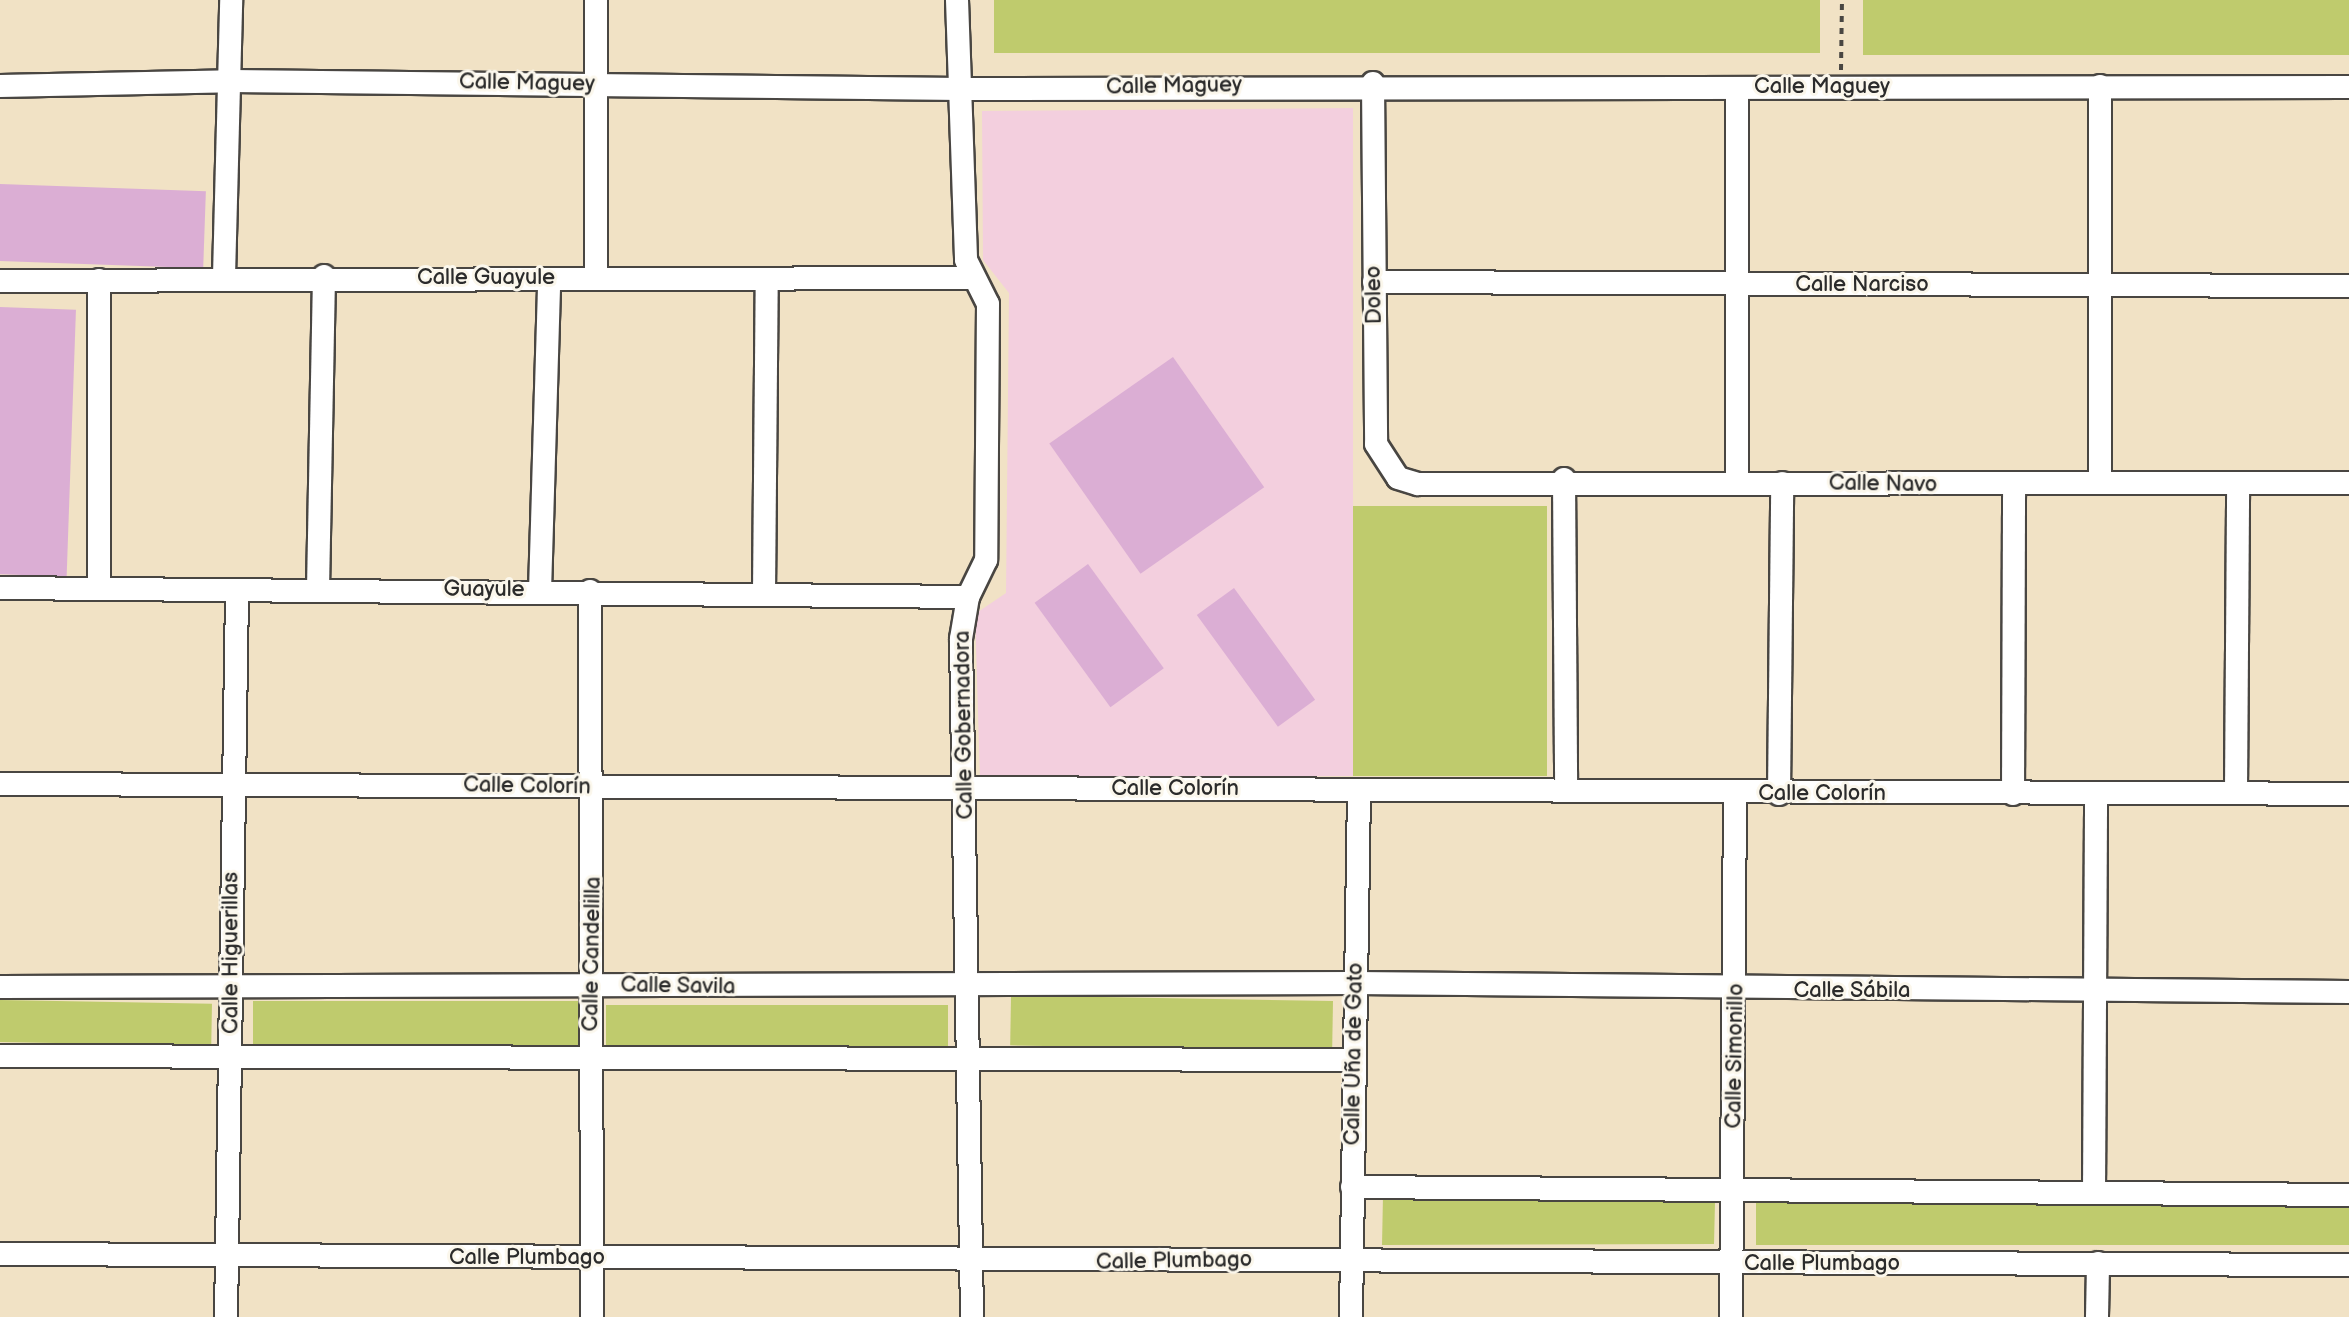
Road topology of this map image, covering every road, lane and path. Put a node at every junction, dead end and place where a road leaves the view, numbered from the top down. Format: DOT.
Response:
graph roads {
  1 [pos="231,0"];
  2 [pos="596,0"];
  3 [pos="957,0"];
  4 [pos="1842,0"];
  5 [pos="231,81"];
  6 [pos="1373,83"];
  7 [pos="597,84"];
  8 [pos="0,86"];
  9 [pos="2100,86"];
  10 [pos="1840,87"];
  11 [pos="2349,87"];
  12 [pos="1737,88"];
  13 [pos="961,89"];
  14 [pos="224,276"];
  15 [pos="324,276"];
  16 [pos="596,277"];
  17 [pos="973,278"];
  18 [pos="549,279"];
  19 [pos="767,279"];
  20 [pos="99,280"];
  21 [pos="0,281"];
  22 [pos="1374,282"];
  23 [pos="1740,284"];
  24 [pos="2349,286"];
  25 [pos="2102,291"];
  26 [pos="1564,479"];
  27 [pos="2100,480"];
  28 [pos="1737,481"];
  29 [pos="1782,483"];
  30 [pos="2238,483"];
  31 [pos="2349,483"];
  32 [pos="1418,484"];
  33 [pos="2014,485"];
  34 [pos="0,588"];
  35 [pos="99,588"];
  36 [pos="318,589"];
  37 [pos="237,590"];
  38 [pos="540,591"];
  39 [pos="590,591"];
  40 [pos="764,594"];
  41 [pos="968,597"];
  42 [pos="230,780"];
  43 [pos="0,784"];
  44 [pos="595,787"];
  45 [pos="964,787"];
  46 [pos="1359,790"];
  47 [pos="1566,791"];
  48 [pos="2236,791"];
  49 [pos="1779,794"];
  50 [pos="2013,794"];
  51 [pos="2096,794"];
  52 [pos="2349,794"];
  53 [pos="1735,796"];
  54 [pos="1355,983"];
  55 [pos="592,985"];
  56 [pos="0,987"];
  57 [pos="230,988"];
  58 [pos="971,988"];
  59 [pos="2097,990"];
  60 [pos="1737,991"];
  61 [pos="2349,992"];
  62 [pos="973,1054"];
  63 [pos="0,1056"];
  64 [pos="590,1057"];
  65 [pos="231,1058"];
  66 [pos="1354,1060"];
  67 [pos="1352,1187"];
  68 [pos="1732,1192"];
  69 [pos="2094,1193"];
  70 [pos="2349,1195"];
  71 [pos="228,1253"];
  72 [pos="0,1254"];
  73 [pos="591,1258"];
  74 [pos="1351,1258"];
  75 [pos="972,1260"];
  76 [pos="2098,1263"];
  77 [pos="1731,1264"];
  78 [pos="2349,1265"];
  79 [pos="226,1317"];
  80 [pos="592,1317"];
  81 [pos="972,1317"];
  82 [pos="1351,1317"];
  83 [pos="1731,1317"];
  84 [pos="2097,1317"];
  1 -- 5 [label="street"];
  2 -- 7 [label="street"];
  3 -- 13 [label="street, Calle Gobernadora"];
  4 -- 10 [label="path"];
  5 -- 7 [label="street, Calle Maguey"];
  5 -- 8 [label="street, Calle Maguey"];
  5 -- 14 [label="street"];
  6 -- 12 [label="street, Calle Maguey"];
  6 -- 13 [label="street, Calle Maguey"];
  6 -- 22 [label="street, Doleo"];
  7 -- 13 [label="street, Calle Maguey"];
  7 -- 16 [label="street"];
  9 -- 10 [label="street, Calle Maguey"];
  9 -- 11 [label="street, Calle Maguey"];
  9 -- 25 [label="street"];
  10 -- 12 [label="street, Calle Maguey"];
  12 -- 23 [label="street"];
  13 -- 17 [label="street, Calle Gobernadora"];
  14 -- 15 [label="street, Calle Guayule"];
  14 -- 20 [label="street, Calle Guayule"];
  15 -- 18 [label="street, Calle Guayule"];
  15 -- 36 [label="street"];
  16 -- 18 [label="street, Calle Guayule"];
  16 -- 19 [label="street, Calle Guayule"];
  17 -- 19 [label="street, Calle Guayule"];
  17 -- 41 [label="street, Calle Gobernadora"];
  18 -- 38 [label="street"];
  19 -- 40 [label="street"];
  20 -- 21 [label="street, Calle Guayule"];
  20 -- 35 [label="street"];
  22 -- 23 [label="street, Calle Narciso"];
  22 -- 32 [label="street, Doleo"];
  23 -- 25 [label="street, Calle Narciso"];
  23 -- 28 [label="street"];
  24 -- 25 [label="street, Calle Narciso"];
  25 -- 27 [label="street"];
  26 -- 28 [label="street, Calle Navo"];
  26 -- 32 [label="street, Calle Navo"];
  26 -- 47 [label="street"];
  27 -- 30 [label="street, Calle Navo"];
  27 -- 33 [label="street, Calle Navo"];
  28 -- 29 [label="street, Calle Navo"];
  29 -- 33 [label="street, Calle Navo"];
  29 -- 49 [label="street"];
  30 -- 31 [label="street, Calle Navo"];
  30 -- 48 [label="street"];
  33 -- 50 [label="street"];
  34 -- 35 [label="street, Guayule"];
  35 -- 37 [label="street, Guayule"];
  36 -- 37 [label="street, Guayule"];
  36 -- 38 [label="street, Guayule"];
  37 -- 42 [label="street, Calle Higuerillas"];
  38 -- 39 [label="street, Guayule"];
  39 -- 40 [label="street, Guayule"];
  39 -- 44 [label="street, Calle Candelilla"];
  40 -- 41 [label="street, Guayule"];
  41 -- 45 [label="street, Calle Gobernadora"];
  42 -- 43 [label="street, Calle Colorín"];
  42 -- 44 [label="street, Calle Colorín"];
  42 -- 57 [label="street, Calle Higuerillas"];
  44 -- 45 [label="street, Calle Colorín"];
  44 -- 55 [label="street, Calle Candelilla"];
  45 -- 46 [label="street, Calle Colorín"];
  45 -- 58 [label="street, Calle Gobernadora"];
  46 -- 47 [label="street, Calle Colorín"];
  46 -- 54 [label="street, Calle Uña de Gato"];
  47 -- 53 [label="street, Calle Colorín"];
  48 -- 51 [label="street, Calle Colorín"];
  48 -- 52 [label="street, Calle Colorín"];
  49 -- 50 [label="street, Calle Colorín"];
  49 -- 53 [label="street, Calle Colorín"];
  50 -- 51 [label="street, Calle Colorín"];
  51 -- 59 [label="street"];
  53 -- 60 [label="street, Calle Simonillo"];
  54 -- 58 [label="street, Calle Savila"];
  54 -- 60 [label="street, Calle Sábila"];
  54 -- 66 [label="street, Calle Uña de Gato"];
  55 -- 57 [label="street, Calle Savila"];
  55 -- 58 [label="street, Calle Savila"];
  55 -- 64 [label="street, Calle Candelilla"];
  56 -- 57 [label="street, Calle Savila"];
  57 -- 65 [label="street, Calle Higuerillas"];
  58 -- 62 [label="street, Calle Gobernadora"];
  59 -- 60 [label="street, Calle Sábila"];
  59 -- 61 [label="street, Calle Sábila"];
  59 -- 69 [label="street"];
  60 -- 68 [label="street, Calle Simonillo"];
  62 -- 64 [label="street"];
  62 -- 66 [label="street"];
  62 -- 75 [label="street, Calle Gobernadora"];
  63 -- 65 [label="street"];
  64 -- 65 [label="street"];
  64 -- 73 [label="street, Calle Candelilla"];
  65 -- 71 [label="street, Calle Higuerillas"];
  66 -- 67 [label="street, Calle Uña de Gato"];
  67 -- 68 [label="street"];
  67 -- 74 [label="street, Calle Uña de Gato"];
  68 -- 69 [label="street"];
  68 -- 77 [label="street, Calle Simonillo"];
  69 -- 70 [label="street"];
  71 -- 72 [label="street, Calle Plumbago"];
  71 -- 73 [label="street, Calle Plumbago"];
  71 -- 79 [label="street, Calle Higuerillas"];
  73 -- 75 [label="street, Calle Plumbago"];
  73 -- 80 [label="street, Calle Candelilla"];
  74 -- 75 [label="street, Calle Plumbago"];
  74 -- 77 [label="street, Calle Plumbago"];
  74 -- 82 [label="street, Calle Uña de Gato"];
  75 -- 81 [label="street, Calle Gobernadora"];
  76 -- 77 [label="street, Calle Plumbago"];
  76 -- 78 [label="street, Calle Plumbago"];
  76 -- 84 [label="street"];
  77 -- 83 [label="street, Calle Simonillo"];
}
